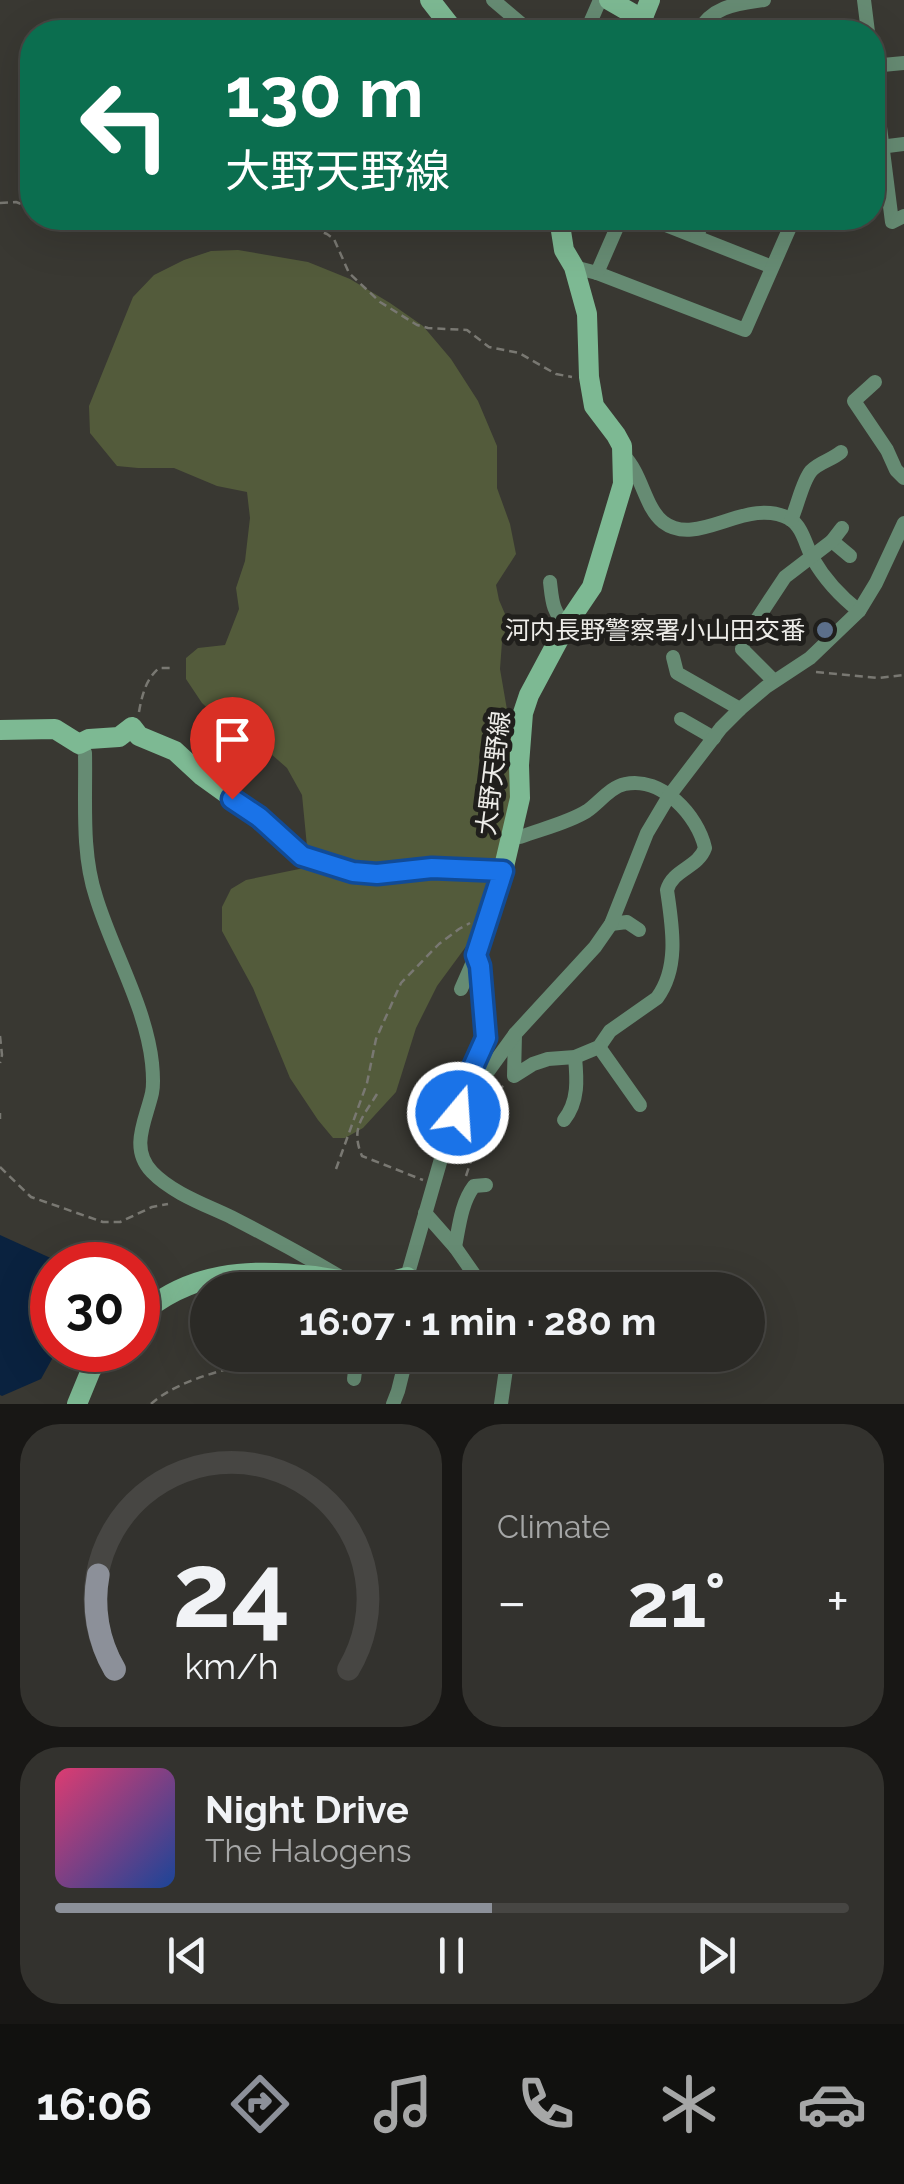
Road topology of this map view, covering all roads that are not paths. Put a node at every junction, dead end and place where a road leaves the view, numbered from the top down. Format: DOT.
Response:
graph roads {
  1 [pos="430,0"];
  2 [pos="492,0"];
  3 [pos="609,0"];
  4 [pos="764,0"];
  5 [pos="643,17"];
  6 [pos="446,20"];
  7 [pos="517,20"];
  8 [pos="706,20"];
  9 [pos="885,184"];
  10 [pos="904,216"];
  11 [pos="561,230"];
  12 [pos="616,230"];
  13 [pos="680,230"];
  14 [pos="699,230"];
  15 [pos="789,230"];
  16 [pos="696,236"];
  17 [pos="574,267"];
  18 [pos="772,267"];
  19 [pos="597,273"];
  20 [pos="874,382"];
  21 [pos="841,452"];
  22 [pos="624,456"];
  23 [pos="904,478"];
  24 [pos="791,520"];
  25 [pos="904,523"];
  26 [pos="842,528"];
  27 [pos="832,541"];
  28 [pos="850,556"];
  29 [pos="812,558"];
  30 [pos="550,582"];
  31 [pos="859,611"];
  32 [pos="567,624"];
  33 [pos="672,657"];
  34 [pos="774,682"];
  35 [pos="740,709"];
  36 [pos="681,719"];
  37 [pos="0,730"];
  38 [pos="714,738"];
  39 [pos="79,744"];
  40 [pos="669,796"];
  41 [pos="511,836"];
  42 [pos="503,871"];
  43 [pos="611,924"];
  44 [pos="639,930"];
  45 [pos="476,955"];
  46 [pos="461,989"];
  47 [pos="515,1034"];
  48 [pos="599,1047"];
  49 [pos="575,1056"];
  50 [pos="640,1105"];
  51 [pos="458,1113"];
  52 [pos="564,1120"];
  53 [pos="486,1185"];
  54 [pos="425,1213"];
  55 [pos="455,1248"];
  56 [pos="332,1272"];
  57 [pos="411,1272"];
  58 [pos="472,1272"];
  59 [pos="190,1286"];
  60 [pos="160,1302"];
  61 [pos="90,1372"];
  62 [pos="355,1372"];
  63 [pos="403,1372"];
  64 [pos="506,1372"];
  65 [pos="354,1379"];
  66 [pos="77,1404"];
  67 [pos="393,1404"];
  68 [pos="501,1404"];
  1 -- 6 [label="main road"];
  2 -- 7 [label="street"];
  3 -- 5 [label="main road"];
  4 -- 8 [label="street"];
  9 -- 10 [label="street"];
  11 -- 17 [label="main road"];
  12 -- 19 [label="street"];
  13 -- 16 [label="street"];
  14 -- 16 [label="street"];
  15 -- 18 [label="street"];
  16 -- 18 [label="street"];
  17 -- 19 [label="street"];
  17 -- 22 [label="main road"];
  18 -- 19 [label="street"];
  20 -- 23 [label="street"];
  21 -- 24 [label="street"];
  22 -- 24 [label="street"];
  22 -- 32 [label="main road, 大野天野線"];
  24 -- 29 [label="street"];
  25 -- 31 [label="street"];
  26 -- 27 [label="street"];
  27 -- 28 [label="street"];
  27 -- 29 [label="street"];
  29 -- 31 [label="street"];
  29 -- 34 [label="street"];
  30 -- 32 [label="street"];
  31 -- 34 [label="street"];
  32 -- 41 [label="main road, 大野天野線"];
  33 -- 35 [label="street"];
  34 -- 35 [label="street"];
  35 -- 38 [label="street"];
  36 -- 38 [label="street"];
  37 -- 39 [label="main road"];
  38 -- 40 [label="street"];
  39 -- 42 [label="main road, 大野天野線"];
  39 -- 56 [label="street"];
  40 -- 41 [label="street"];
  40 -- 43 [label="street"];
  40 -- 48 [label="street"];
  41 -- 42 [label="main road, 大野天野線"];
  42 -- 45 [label="street"];
  43 -- 44 [label="street"];
  43 -- 47 [label="street"];
  45 -- 46 [label="street"];
  45 -- 51 [label="street"];
  47 -- 49 [label="street"];
  47 -- 51 [label="street"];
  48 -- 49 [label="street"];
  48 -- 50 [label="street"];
  49 -- 52 [label="street"];
  51 -- 54 [label="street"];
  53 -- 55 [label="street"];
  54 -- 55 [label="street"];
  54 -- 57 [label="street"];
  55 -- 58 [label="street"];
  59 -- 60 [label="main road"];
  61 -- 66 [label="main road"];
  62 -- 65 [label="street"];
  63 -- 67 [label="street"];
  64 -- 68 [label="street"];
}
